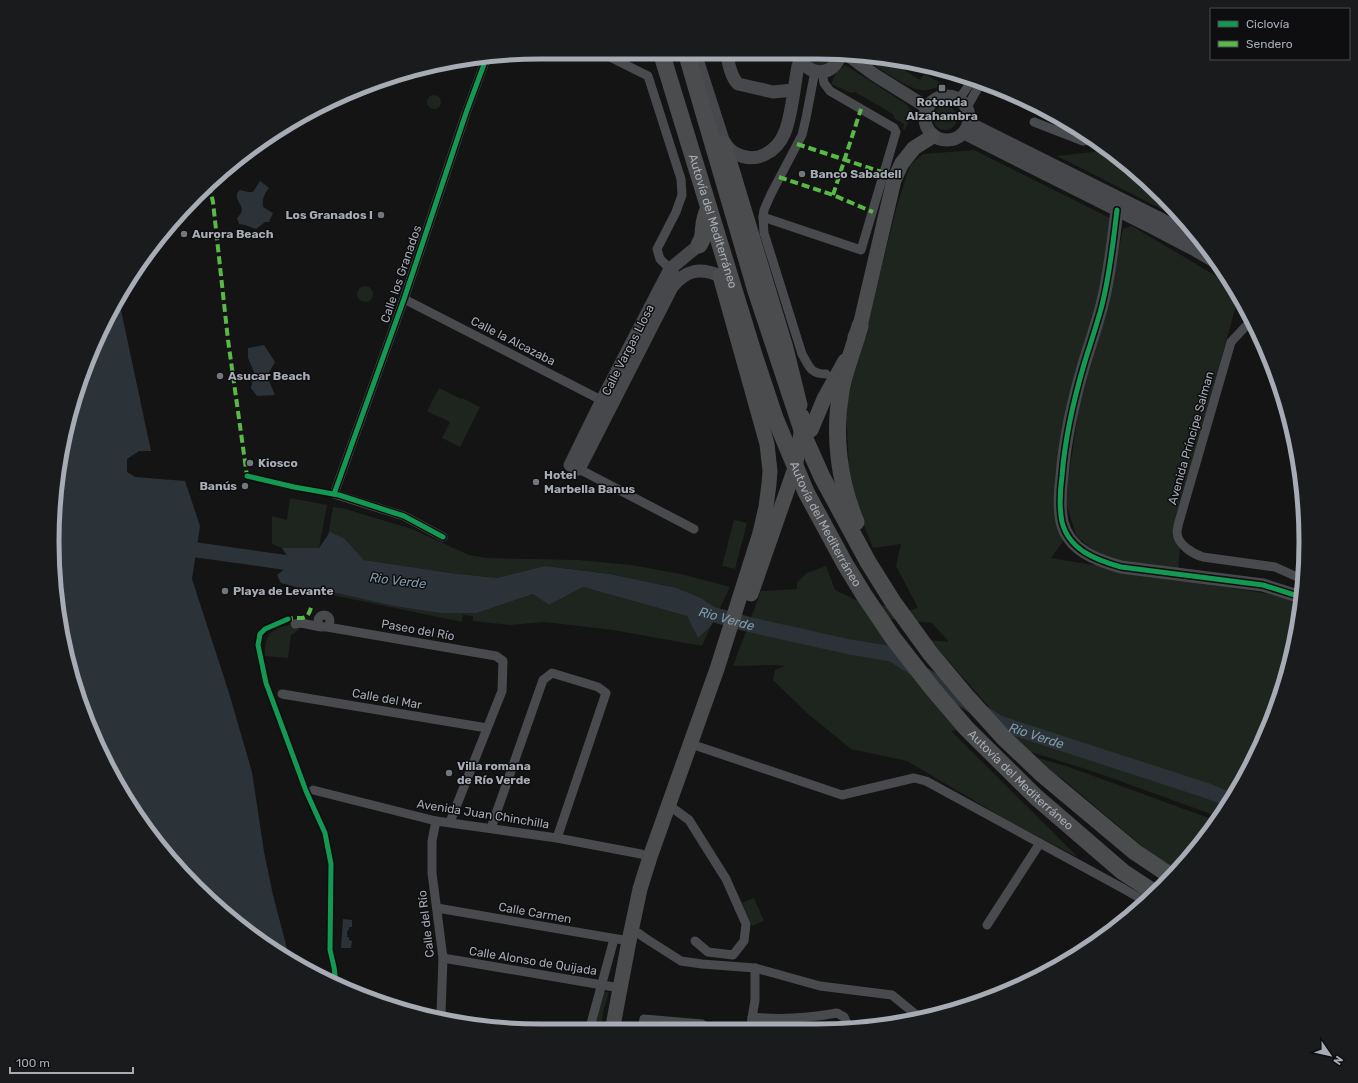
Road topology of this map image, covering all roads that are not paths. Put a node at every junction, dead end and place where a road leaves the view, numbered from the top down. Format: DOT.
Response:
graph roads {
  1 [pos="614,59"];
  2 [pos="663,59"];
  3 [pos="688,59"];
  4 [pos="697,59"];
  5 [pos="728,59"];
  6 [pos="800,59"];
  7 [pos="803,59"];
  8 [pos="838,59"];
  9 [pos="855,61"];
  10 [pos="485,62"];
  11 [pos="862,66"];
  12 [pos="819,72"];
  13 [pos="971,85"];
  14 [pos="977,87"];
  15 [pos="793,90"];
  16 [pos="963,103"];
  17 [pos="928,108"];
  18 [pos="1034,122"];
  19 [pos="966,128"];
  20 [pos="933,136"];
  21 [pos="1086,141"];
  22 [pos="724,143"];
  23 [pos="708,208"];
  24 [pos="1117,210"];
  25 [pos="763,217"];
  26 [pos="1188,234"];
  27 [pos="699,244"];
  28 [pos="1205,256"];
  29 [pos="675,274"];
  30 [pos="723,280"];
  31 [pos="404,299"];
  32 [pos="731,314"];
  33 [pos="860,326"];
  34 [pos="1248,326"];
  35 [pos="826,374"];
  36 [pos="607,403"];
  37 [pos="798,413"];
  38 [pos="574,467"];
  39 [pos="792,475"];
  40 [pos="694,529"];
  41 [pos="443,537"];
  42 [pos="868,562"];
  43 [pos="1298,577"];
  44 [pos="750,583"];
  45 [pos="1296,595"];
  46 [pos="295,624"];
  47 [pos="720,670"];
  48 [pos="282,694"];
  49 [pos="487,728"];
  50 [pos="697,746"];
  51 [pos="313,790"];
  52 [pos="674,809"];
  53 [pos="436,821"];
  54 [pos="450,822"];
  55 [pos="490,828"];
  56 [pos="557,838"];
  57 [pos="1040,843"];
  58 [pos="650,857"];
  59 [pos="1167,873"];
  60 [pos="1150,890"];
  61 [pos="1141,899"];
  62 [pos="437,908"];
  63 [pos="987,925"];
  64 [pos="634,937"];
  65 [pos="614,938"];
  66 [pos="695,941"];
  67 [pos="443,958"];
  68 [pos="755,968"];
  69 [pos="602,984"];
  70 [pos="620,988"];
  71 [pos="442,1014"];
  72 [pos="915,1014"];
  73 [pos="752,1017"];
  74 [pos="847,1023"];
  75 [pos="591,1024"];
  76 [pos="613,1024"];
  77 [pos="622,1024"];
  78 [pos="643,1024"];
  79 [pos="702,1024"];
  80 [pos="751,1024"];
  1 -- 29 [label="street"];
  2 -- 23 [label="highway, Autovía del Mediterráneo"];
  3 -- 37 [label="highway, Autovía del Mediterráneo"];
  4 -- 22 [label="street"];
  5 -- 15 [label="street"];
  6 -- 15 [label="street"];
  7 -- 12 [label="street"];
  8 -- 11 [label="street"];
  8 -- 12 [label="street"];
  9 -- 11 [label="street"];
  10 -- 31 [label="street, Calle los Granados"];
  11 -- 17 [label="street"];
  12 -- 25 [label="street"];
  12 -- 25 [label="street"];
  13 -- 16 [label="street"];
  14 -- 16 [label="street"];
  15 -- 22 [label="street"];
  16 -- 17 [label="street"];
  16 -- 19 [label="street"];
  17 -- 20 [label="street"];
  18 -- 21 [label="street"];
  19 -- 20 [label="street"];
  19 -- 24 [label="street"];
  19 -- 26 [label="street"];
  20 -- 33 [label="main road"];
  22 -- 37 [label="main road"];
  23 -- 27 [label="highway"];
  23 -- 30 [label="highway, Autovía del Mediterráneo"];
  24 -- 28 [label="street"];
  24 -- 45 [label="street"];
  25 -- 35 [label="street"];
  27 -- 29 [label="street, Calle Vargas Llosa"];
  29 -- 30 [label="street"];
  29 -- 36 [label="street, Calle Vargas Llosa"];
  30 -- 32 [label="highway"];
  30 -- 60 [label="highway, Autovía del Mediterráneo"];
  31 -- 36 [label="street, Calle la Alcazaba"];
  31 -- 41 [label="street, Calle los Granados"];
  32 -- 44 [label="main road"];
  33 -- 39 [label="main road"];
  33 -- 42 [label="highway"];
  34 -- 43 [label="street, Avenida Príncipe Salman"];
  36 -- 38 [label="street, Calle Vargas Llosa"];
  37 -- 39 [label="main road, bridge"];
  37 -- 42 [label="highway, Autovía del Mediterráneo"];
  38 -- 40 [label="street"];
  39 -- 44 [label="main road"];
  42 -- 59 [label="highway, Autovía del Mediterráneo"];
  44 -- 47 [label="main road"];
  46 -- 49 [label="street, Paseo del Río"];
  47 -- 50 [label="main road"];
  47 -- 58 [label="main road"];
  48 -- 49 [label="street, Calle del Mar"];
  49 -- 54 [label="street"];
  50 -- 52 [label="main road"];
  50 -- 57 [label="street"];
  51 -- 53 [label="street, Avenida Juan Chinchilla"];
  52 -- 64 [label="main road"];
  52 -- 66 [label="street"];
  53 -- 54 [label="street, Avenida Juan Chinchilla"];
  53 -- 62 [label="street, Calle del Río"];
  54 -- 55 [label="street, Avenida Juan Chinchilla"];
  55 -- 56 [label="street, Avenida Juan Chinchilla"];
  55 -- 56 [label="street"];
  56 -- 58 [label="street, Avenida Juan Chinchilla"];
  57 -- 61 [label="street"];
  57 -- 63 [label="street"];
  58 -- 64 [label="main road"];
  62 -- 65 [label="street, Calle Carmen"];
  62 -- 67 [label="street, Calle del Río"];
  64 -- 65 [label="street, Calle Carmen"];
  64 -- 68 [label="street"];
  64 -- 70 [label="main road"];
  64 -- 77 [label="main road"];
  65 -- 69 [label="street"];
  67 -- 69 [label="street, Calle Alonso de Quijada"];
  67 -- 71 [label="street, Calle del Río"];
  68 -- 72 [label="street"];
  68 -- 73 [label="street"];
  69 -- 70 [label="street, Calle Alonso de Quijada"];
  69 -- 75 [label="street"];
  70 -- 76 [label="main road"];
  73 -- 74 [label="street"];
  73 -- 80 [label="street"];
  78 -- 79 [label="street"];
}
